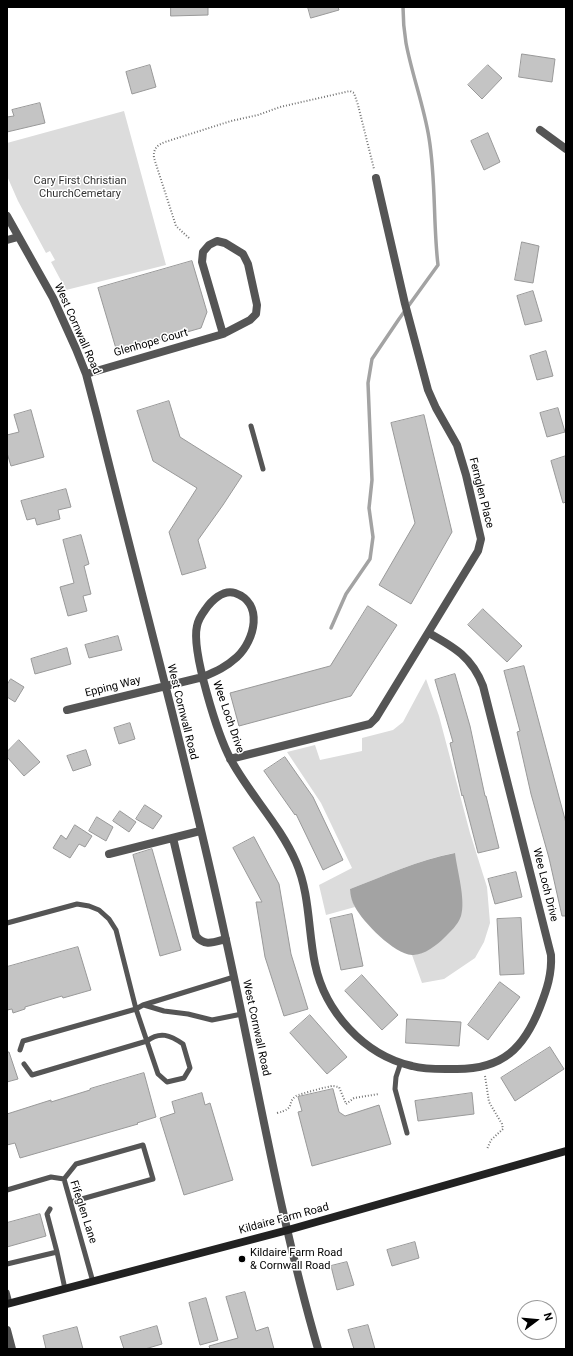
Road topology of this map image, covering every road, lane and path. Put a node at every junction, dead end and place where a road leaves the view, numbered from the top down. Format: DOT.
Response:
graph roads {
  1 [pos="540,130"];
  2 [pos="566,149"];
  3 [pos="376,178"];
  4 [pos="7,216"];
  5 [pos="18,237"];
  6 [pos="189,238"];
  7 [pos="7,240"];
  8 [pos="223,334"];
  9 [pos="86,374"];
  10 [pos="251,426"];
  11 [pos="263,469"];
  12 [pos="429,633"];
  13 [pos="203,677"];
  14 [pos="165,685"];
  15 [pos="67,710"];
  16 [pos="230,759"];
  17 [pos="200,831"];
  18 [pos="173,838"];
  19 [pos="109,854"];
  20 [pos="7,923"];
  21 [pos="226,939"];
  22 [pos="234,977"];
  23 [pos="143,1005"];
  24 [pos="136,1009"];
  25 [pos="242,1014"];
  26 [pos="147,1041"];
  27 [pos="20,1050"];
  28 [pos="401,1062"];
  29 [pos="24,1064"];
  30 [pos="482,1067"];
  31 [pos="379,1094"];
  32 [pos="277,1114"];
  33 [pos="407,1133"];
  34 [pos="487,1149"];
  35 [pos="566,1151"];
  36 [pos="64,1180"];
  37 [pos="7,1190"];
  38 [pos="71,1202"];
  39 [pos="48,1212"];
  40 [pos="288,1230"];
  41 [pos="56,1252"];
  42 [pos="7,1264"];
  43 [pos="93,1282"];
  44 [pos="65,1289"];
  45 [pos="7,1292"];
  46 [pos="8,1303"];
  47 [pos="7,1330"];
  48 [pos="12,1349"];
  49 [pos="318,1349"];
  1 -- 2 [label="street"];
  3 -- 6 [label="path"];
  3 -- 12 [label="street, Fernglen Place"];
  4 -- 5 [label="street, West Cornwall Road"];
  5 -- 7 [label="street"];
  5 -- 9 [label="street, West Cornwall Road"];
  8 -- 8 [label="street, Glenhope Court"];
  8 -- 9 [label="street, Glenhope Court"];
  9 -- 14 [label="street, West Cornwall Road"];
  10 -- 11 [label="lane"];
  12 -- 16 [label="street, Fernglen Place"];
  12 -- 30 [label="street, Wee Loch Drive"];
  13 -- 13 [label="street, Wee Loch Drive"];
  13 -- 14 [label="street, Epping Way"];
  13 -- 16 [label="street, Wee Loch Drive"];
  14 -- 15 [label="street, Epping Way"];
  14 -- 17 [label="street, West Cornwall Road"];
  16 -- 28 [label="street, Wee Loch Drive"];
  17 -- 18 [label="street"];
  17 -- 21 [label="street, West Cornwall Road"];
  18 -- 19 [label="street"];
  18 -- 21 [label="street"];
  20 -- 24 [label="lane"];
  21 -- 22 [label="street, West Cornwall Road"];
  22 -- 23 [label="lane"];
  22 -- 25 [label="street, West Cornwall Road"];
  23 -- 24 [label="lane"];
  23 -- 25 [label="lane"];
  24 -- 26 [label="lane"];
  24 -- 27 [label="lane"];
  25 -- 40 [label="street, West Cornwall Road"];
  26 -- 26 [label="lane"];
  26 -- 29 [label="lane"];
  28 -- 30 [label="street, Wee Loch Drive"];
  28 -- 33 [label="lane"];
  30 -- 34 [label="path"];
  31 -- 32 [label="path"];
  35 -- 40 [label="main road, Kildaire Farm Road"];
  36 -- 37 [label="lane, Fifeglen Lane"];
  36 -- 38 [label="lane, Fifeglen Lane"];
  36 -- 38 [label="lane"];
  38 -- 43 [label="lane, Fifeglen Lane"];
  39 -- 41 [label="lane"];
  40 -- 43 [label="main road, Kildaire Farm Road"];
  40 -- 49 [label="street, West Cornwall Road"];
  41 -- 42 [label="lane"];
  41 -- 44 [label="lane"];
  43 -- 44 [label="main road, Kildaire Farm Road"];
  44 -- 46 [label="main road, Kildaire Farm Road"];
  45 -- 46 [label="lane"];
  47 -- 48 [label="street"];
}
